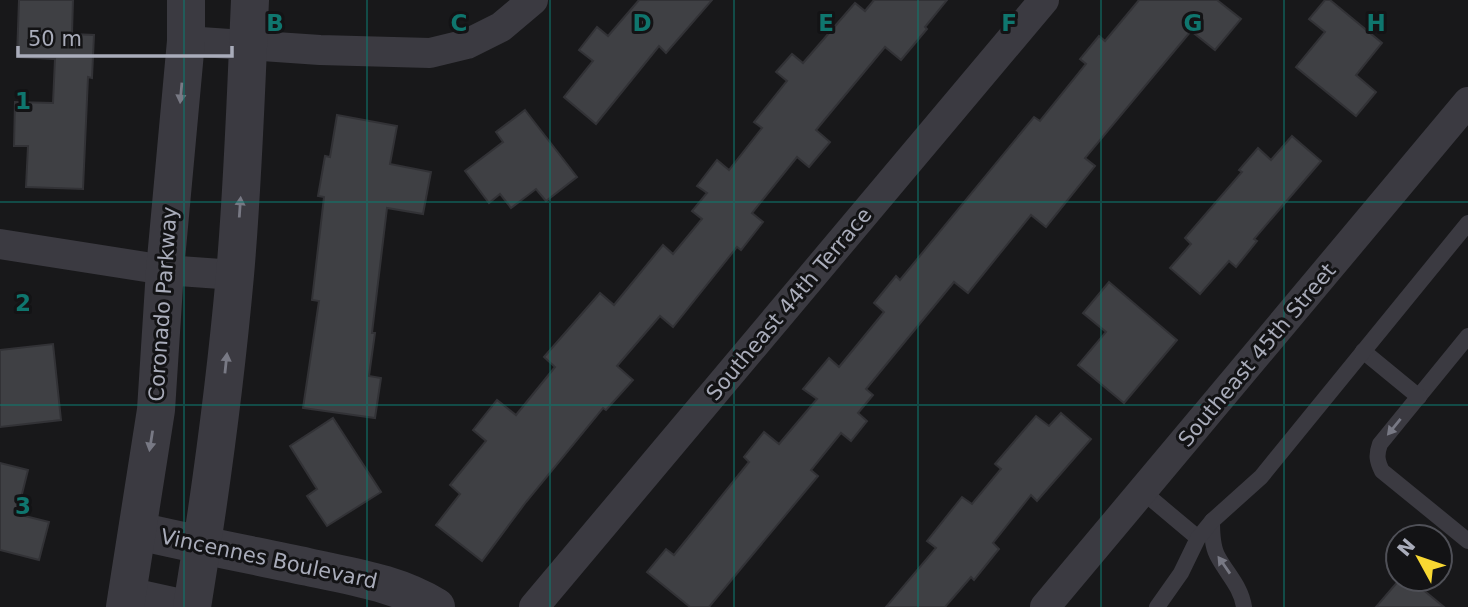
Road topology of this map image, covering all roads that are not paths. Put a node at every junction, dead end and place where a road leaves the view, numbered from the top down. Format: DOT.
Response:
graph roads {
  1 [pos="186,0"];
  2 [pos="250,0"];
  3 [pos="533,0"];
  4 [pos="1044,0"];
  5 [pos="186,41"];
  6 [pos="248,45"];
  7 [pos="1468,102"];
  8 [pos="1468,223"];
  9 [pos="0,244"];
  10 [pos="165,270"];
  11 [pos="235,275"];
  12 [pos="1468,336"];
  13 [pos="1363,351"];
  14 [pos="1419,397"];
  15 [pos="1142,491"];
  16 [pos="1212,521"];
  17 [pos="138,531"];
  18 [pos="1198,538"];
  19 [pos="1468,541"];
  20 [pos="202,546"];
  21 [pos="126,602"];
  22 [pos="177,607"];
  23 [pos="192,607"];
  24 [pos="436,607"];
  25 [pos="534,607"];
  26 [pos="1045,607"];
  27 [pos="1157,607"];
  28 [pos="1244,607"];
  1 -- 5 [label="street, Coronado Parkway"];
  2 -- 6 [label="street"];
  3 -- 6 [label="street"];
  4 -- 25 [label="street, Southeast 44th Terrace"];
  5 -- 6 [label="street"];
  5 -- 10 [label="street, Coronado Parkway, one-way"];
  11 -- 6 [label="street, one-way"];
  7 -- 15 [label="street, Southeast 45th Street"];
  8 -- 13 [label="lane"];
  9 -- 10 [label="street"];
  10 -- 11 [label="street"];
  10 -- 17 [label="street, Coronado Parkway, one-way"];
  20 -- 11 [label="street, one-way"];
  12 -- 14 [label="lane"];
  13 -- 14 [label="lane"];
  13 -- 16 [label="lane"];
  14 -- 19 [label="lane, one-way"];
  15 -- 18 [label="lane"];
  15 -- 26 [label="street, Southeast 45th Street"];
  16 -- 18 [label="lane"];
  28 -- 16 [label="lane, one-way"];
  17 -- 20 [label="street, Vincennes Boulevard"];
  17 -- 21 [label="street, Coronado Parkway"];
  18 -- 27 [label="lane"];
  20 -- 23 [label="street"];
  20 -- 24 [label="street, Vincennes Boulevard"];
  21 -- 22 [label="street"];
}
